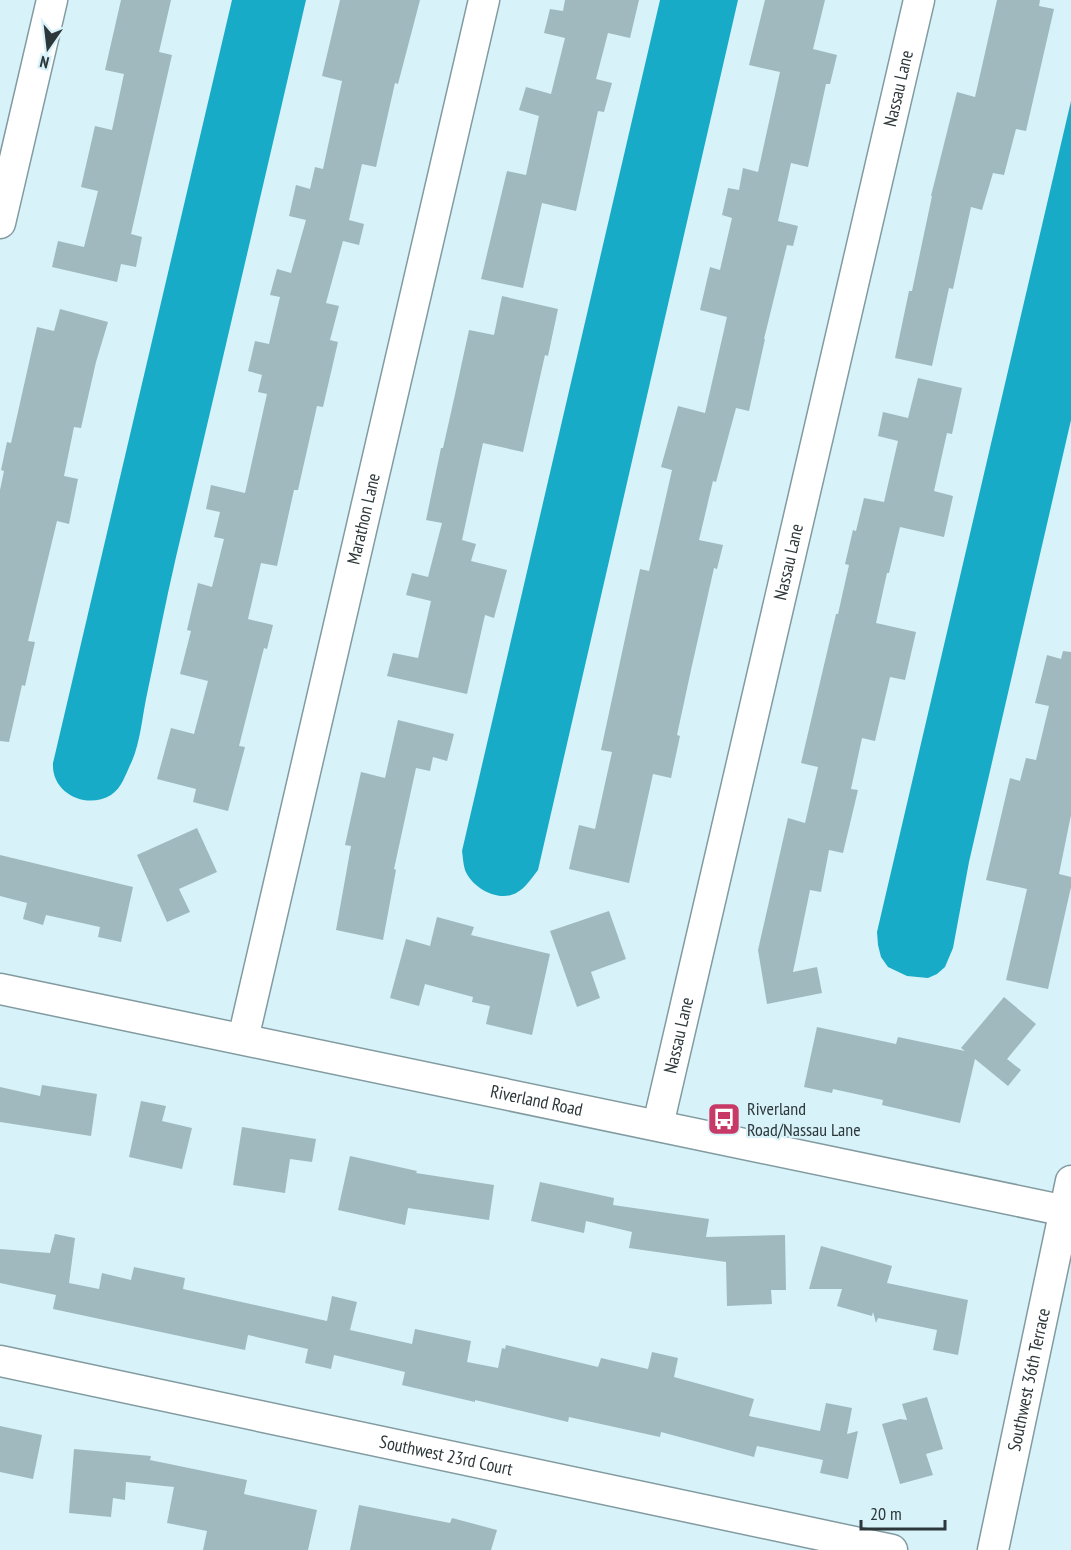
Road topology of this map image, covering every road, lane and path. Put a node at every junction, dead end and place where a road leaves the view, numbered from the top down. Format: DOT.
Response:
graph roads {
  1 [pos="52,0"];
  2 [pos="484,0"];
  3 [pos="919,0"];
  4 [pos="0,223"];
  5 [pos="0,989"];
  6 [pos="243,1039"];
  7 [pos="658,1125"];
  8 [pos="1071,1181"];
  9 [pos="1068,1211"];
  10 [pos="0,1361"];
  11 [pos="892,1550"];
  12 [pos="993,1550"];
  1 -- 4 [label="street"];
  2 -- 6 [label="street, Marathon Lane"];
  3 -- 7 [label="street, Nassau Lane"];
  5 -- 6 [label="street, Riverland Road"];
  6 -- 7 [label="street, Riverland Road"];
  7 -- 9 [label="street, Riverland Road"];
  8 -- 9 [label="street, Southwest 36th Terrace"];
  9 -- 12 [label="street, Southwest 36th Terrace"];
  10 -- 11 [label="street, Southwest 23rd Court"];
}
